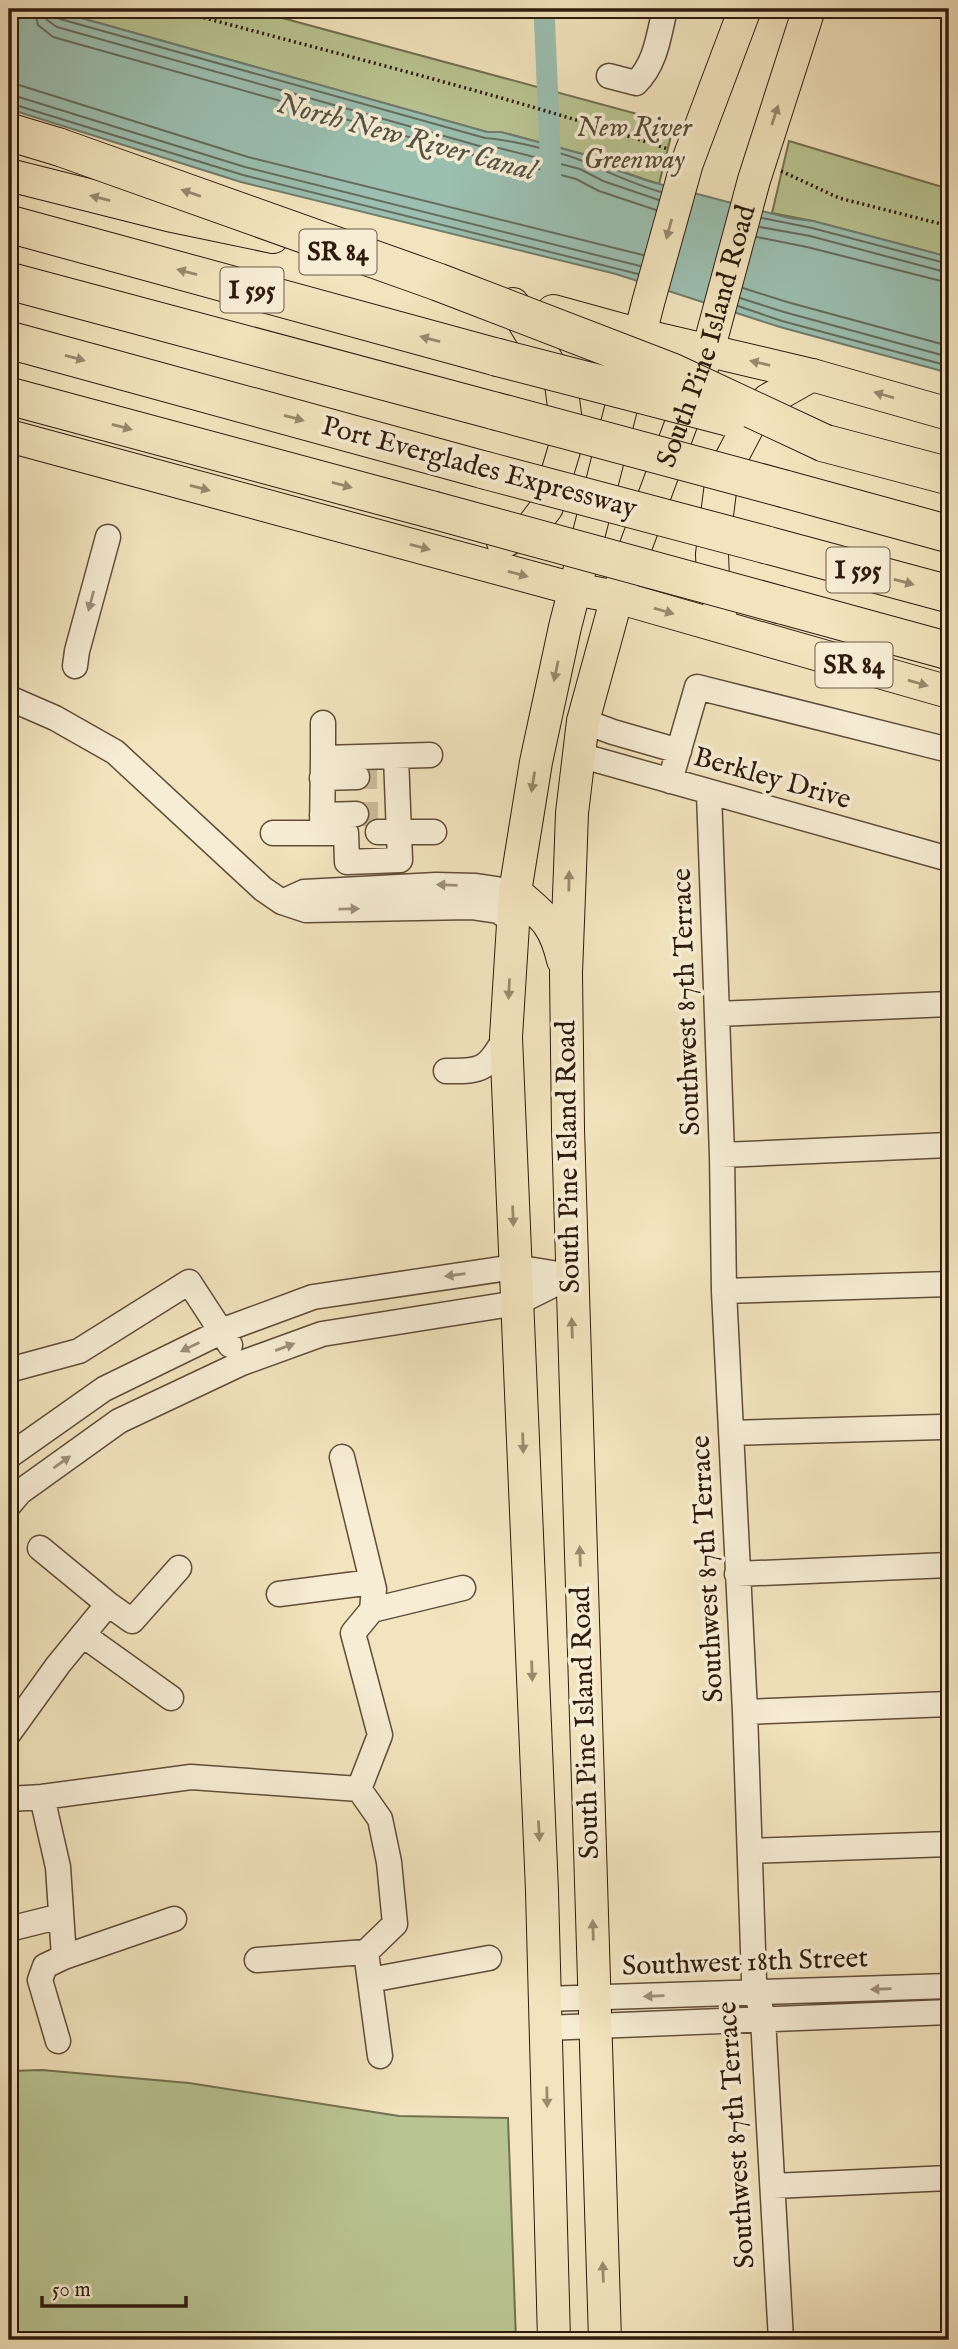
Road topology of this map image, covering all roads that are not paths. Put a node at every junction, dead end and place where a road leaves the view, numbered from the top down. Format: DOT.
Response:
graph roads {
  1 [pos="665,9"];
  2 [pos="745,9"];
  3 [pos="809,9"];
  4 [pos="609,76"];
  5 [pos="9,132"];
  6 [pos="9,175"];
  7 [pos="9,223"];
  8 [pos="9,281"];
  9 [pos="509,298"];
  10 [pos="641,335"];
  11 [pos="9,340"];
  12 [pos="708,351"];
  13 [pos="812,375"];
  14 [pos="9,396"];
  15 [pos="949,414"];
  16 [pos="9,436"];
  17 [pos="824,443"];
  18 [pos="949,476"];
  19 [pos="949,534"];
  20 [pos="108,537"];
  21 [pos="463,559"];
  22 [pos="574,589"];
  23 [pos="949,594"];
  24 [pos="617,597"];
  25 [pos="758,639"];
  26 [pos="949,651"];
  27 [pos="75,666"];
  28 [pos="949,692"];
  29 [pos="9,698"];
  30 [pos="583,721"];
  31 [pos="323,723"];
  32 [pos="949,750"];
  33 [pos="679,751"];
  34 [pos="430,755"];
  35 [pos="579,755"];
  36 [pos="323,768"];
  37 [pos="381,772"];
  38 [pos="670,781"];
  39 [pos="709,793"];
  40 [pos="361,824"];
  41 [pos="434,832"];
  42 [pos="274,833"];
  43 [pos="949,859"];
  44 [pos="514,906"];
  45 [pos="566,973"];
  46 [pos="949,1004"];
  47 [pos="717,1014"];
  48 [pos="506,1037"];
  49 [pos="446,1071"];
  50 [pos="949,1145"];
  51 [pos="722,1155"];
  52 [pos="515,1267"];
  53 [pos="571,1276"];
  54 [pos="949,1284"];
  55 [pos="724,1291"];
  56 [pos="517,1303"];
  57 [pos="221,1332"];
  58 [pos="242,1363"];
  59 [pos="9,1370"];
  60 [pos="104,1389"];
  61 [pos="128,1417"];
  62 [pos="941,1427"];
  63 [pos="731,1433"];
  64 [pos="9,1456"];
  65 [pos="342,1457"];
  66 [pos="9,1505"];
  67 [pos="40,1548"];
  68 [pos="949,1565"];
  69 [pos="179,1568"];
  70 [pos="737,1574"];
  71 [pos="372,1582"];
  72 [pos="463,1588"];
  73 [pos="279,1594"];
  74 [pos="108,1604"];
  75 [pos="372,1611"];
  76 [pos="83,1635"];
  77 [pos="171,1699"];
  78 [pos="949,1704"];
  79 [pos="745,1713"];
  80 [pos="9,1733"];
  81 [pos="359,1789"];
  82 [pos="42,1797"];
  83 [pos="9,1799"];
  84 [pos="949,1844"];
  85 [pos="750,1851"];
  86 [pos="61,1916"];
  87 [pos="174,1919"];
  88 [pos="9,1928"];
  89 [pos="366,1952"];
  90 [pos="64,1957"];
  91 [pos="489,1958"];
  92 [pos="257,1960"];
  93 [pos="370,1980"];
  94 [pos="949,1986"];
  95 [pos="757,1993"];
  96 [pos="595,2012"];
  97 [pos="949,2012"];
  98 [pos="544,2014"];
  99 [pos="763,2020"];
  100 [pos="58,2041"];
  101 [pos="380,2056"];
  102 [pos="949,2178"];
  103 [pos="773,2186"];
  104 [pos="554,2340"];
  105 [pos="605,2340"];
  106 [pos="782,2340"];
  1 -- 4 [label="street"];
  2 -- 10 [label="main road, South Pine Island Road, one-way"];
  12 -- 3 [label="main road, South Pine Island Road, one-way"];
  17 -- 5 [label="highway, one-way, bridge"];
  9 -- 6 [label="main road, SR 84, one-way"];
  17 -- 7 [label="highway, I 595, one-way, bridge"];
  8 -- 19 [label="highway, bridge"];
  9 -- 10 [label="main road, SR 84"];
  9 -- 21 [label="main road"];
  10 -- 12 [label="main road, SR 84"];
  10 -- 22 [label="main road, South Pine Island Road"];
  11 -- 23 [label="highway, Port Everglades Expressway / I 595, one-way, bridge"];
  13 -- 12 [label="main road, SR 84, one-way"];
  12 -- 24 [label="main road, South Pine Island Road"];
  15 -- 13 [label="main road, SR 84, one-way"];
  13 -- 25 [label="main road"];
  14 -- 26 [label="highway, one-way, bridge"];
  16 -- 21 [label="main road, SR 84, one-way"];
  17 -- 18 [label="highway, I 595"];
  20 -- 27 [label="street, one-way"];
  21 -- 22 [label="main road, SR 84, one-way"];
  22 -- 24 [label="main road, SR 84"];
  22 -- 44 [label="main road, South Pine Island Road, one-way"];
  24 -- 25 [label="main road, SR 84, one-way"];
  24 -- 30 [label="main road, South Pine Island Road"];
  25 -- 28 [label="main road, SR 84, one-way"];
  29 -- 44 [label="street"];
  30 -- 33 [label="street"];
  30 -- 35 [label="main road, South Pine Island Road"];
  31 -- 36 [label="street"];
  32 -- 33 [label="street"];
  33 -- 38 [label="street"];
  34 -- 37 [label="street"];
  35 -- 38 [label="street, Berkley Drive"];
  45 -- 35 [label="main road, South Pine Island Road, one-way"];
  36 -- 37 [label="street"];
  36 -- 37 [label="street"];
  36 -- 40 [label="street"];
  37 -- 40 [label="street"];
  38 -- 39 [label="street, Berkley Drive"];
  39 -- 43 [label="street, Berkley Drive"];
  39 -- 47 [label="street, Southwest 87th Terrace"];
  40 -- 41 [label="street"];
  40 -- 42 [label="street"];
  44 -- 45 [label="main road"];
  44 -- 48 [label="main road, South Pine Island Road, one-way"];
  45 -- 53 [label="main road, South Pine Island Road"];
  46 -- 47 [label="street"];
  47 -- 51 [label="street, Southwest 87th Terrace"];
  48 -- 49 [label="street"];
  48 -- 52 [label="main road, South Pine Island Road, one-way"];
  50 -- 51 [label="street"];
  51 -- 55 [label="street, Southwest 87th Terrace"];
  52 -- 53 [label="street"];
  52 -- 56 [label="main road, South Pine Island Road"];
  52 -- 57 [label="street, one-way"];
  53 -- 56 [label="street"];
  96 -- 53 [label="main road, South Pine Island Road, one-way"];
  54 -- 55 [label="street"];
  55 -- 63 [label="street, Southwest 87th Terrace"];
  58 -- 56 [label="street, one-way"];
  56 -- 98 [label="main road, South Pine Island Road, one-way"];
  57 -- 58 [label="street"];
  57 -- 59 [label="street"];
  57 -- 60 [label="street, one-way"];
  58 -- 61 [label="street"];
  60 -- 61 [label="street"];
  60 -- 64 [label="street"];
  66 -- 61 [label="street, one-way"];
  62 -- 63 [label="street"];
  63 -- 70 [label="street, Southwest 87th Terrace"];
  65 -- 71 [label="street"];
  67 -- 74 [label="street"];
  68 -- 70 [label="street"];
  69 -- 74 [label="street"];
  70 -- 79 [label="street, Southwest 87th Terrace"];
  71 -- 73 [label="street"];
  71 -- 75 [label="street"];
  72 -- 75 [label="street"];
  74 -- 76 [label="street"];
  75 -- 81 [label="street"];
  76 -- 77 [label="street"];
  76 -- 80 [label="street"];
  78 -- 79 [label="street"];
  79 -- 85 [label="street, Southwest 87th Terrace"];
  81 -- 82 [label="street"];
  81 -- 89 [label="street"];
  82 -- 83 [label="street"];
  82 -- 86 [label="street"];
  84 -- 85 [label="street"];
  85 -- 95 [label="street, Southwest 87th Terrace"];
  86 -- 88 [label="street"];
  86 -- 90 [label="street"];
  87 -- 90 [label="street"];
  89 -- 92 [label="street"];
  89 -- 93 [label="street"];
  90 -- 100 [label="street"];
  91 -- 93 [label="street"];
  93 -- 101 [label="street"];
  94 -- 95 [label="street, Southwest 18th Street, one-way"];
  95 -- 96 [label="street, Southwest 18th Street, one-way"];
  95 -- 99 [label="street, Southwest 87th Terrace"];
  96 -- 98 [label="street, Southwest 18th Street"];
  96 -- 99 [label="street, Southwest 18th Street"];
  105 -- 96 [label="main road, South Pine Island Road, one-way"];
  97 -- 99 [label="street, Southwest 18th Street"];
  98 -- 104 [label="main road, South Pine Island Road, one-way"];
  99 -- 103 [label="street, Southwest 87th Terrace"];
  102 -- 103 [label="street"];
  103 -- 106 [label="street, Southwest 87th Terrace"];
}
